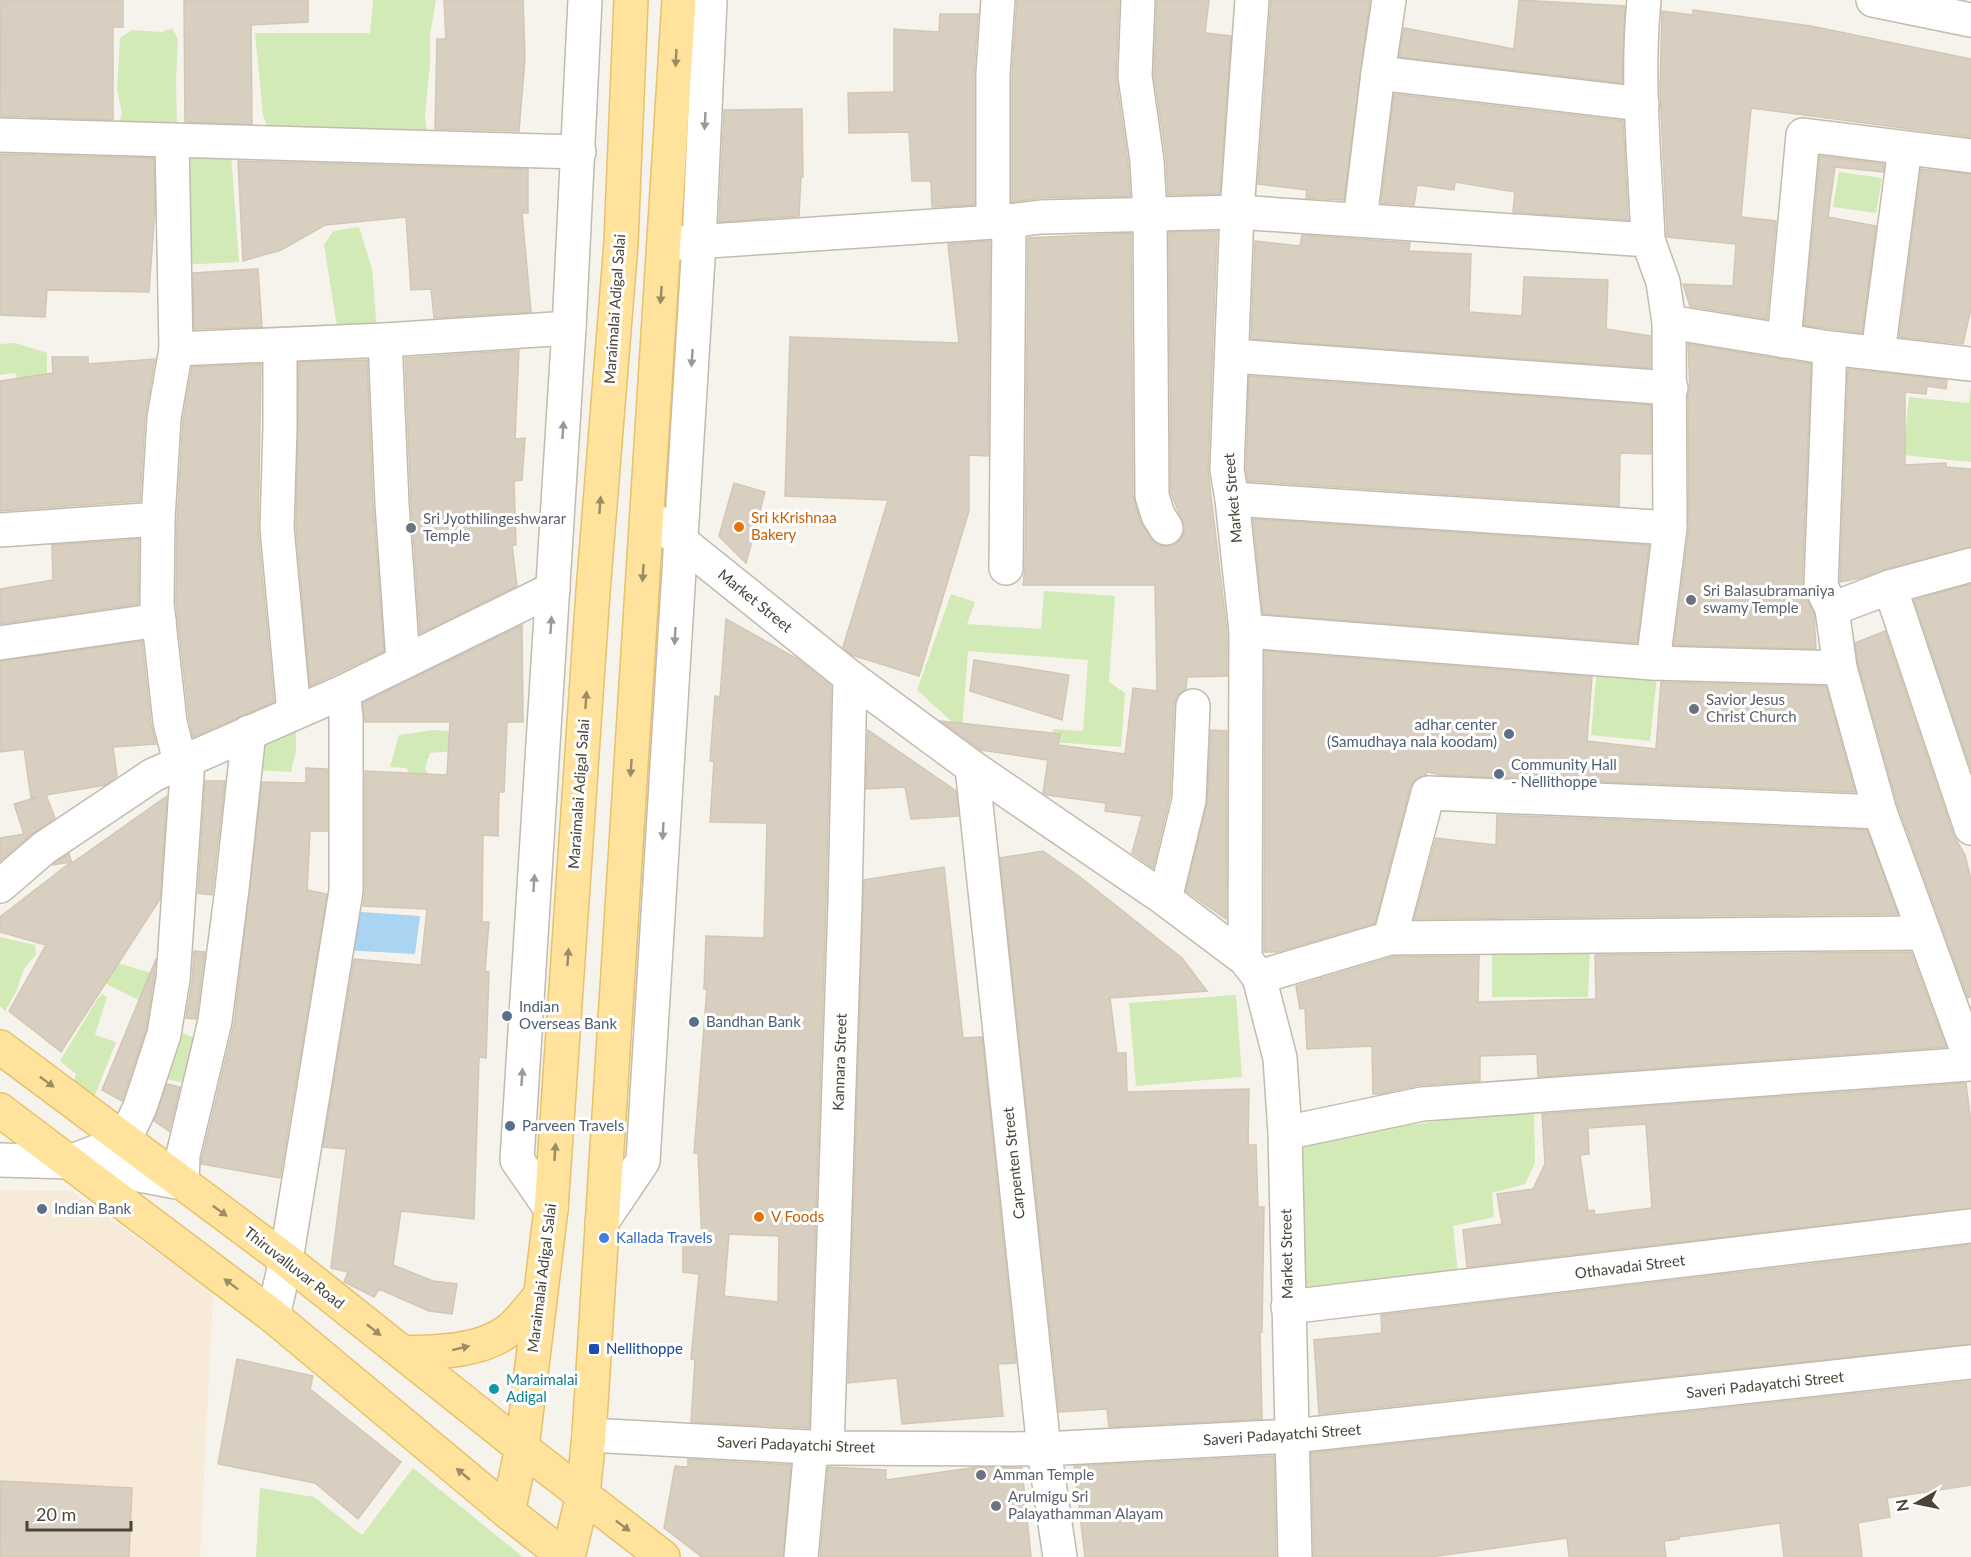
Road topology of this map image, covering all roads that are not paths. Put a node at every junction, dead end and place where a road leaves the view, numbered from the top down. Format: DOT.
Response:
graph roads {
  1 [pos="585,0"];
  2 [pos="631,0"];
  3 [pos="679,0"];
  4 [pos="710,0"];
  5 [pos="998,0"];
  6 [pos="1138,0"];
  7 [pos="1252,0"];
  8 [pos="1389,0"];
  9 [pos="1644,0"];
  10 [pos="1873,0"];
  11 [pos="1971,20"];
  12 [pos="1378,73"];
  13 [pos="1642,104"];
  14 [pos="0,135"];
  15 [pos="172,140"];
  16 [pos="1905,148"];
  17 [pos="579,152"];
  18 [pos="1971,156"];
  19 [pos="1237,212"];
  20 [pos="1150,214"];
  21 [pos="1360,220"];
  22 [pos="1001,221"];
  23 [pos="1648,240"];
  24 [pos="699,242"];
  25 [pos="664,244"];
  26 [pos="1669,322"];
  27 [pos="569,328"];
  28 [pos="385,340"];
  29 [pos="1784,341"];
  30 [pos="279,345"];
  31 [pos="1830,348"];
  32 [pos="176,350"];
  33 [pos="1878,353"];
  34 [pos="1232,356"];
  35 [pos="1971,364"];
  36 [pos="1671,388"];
  37 [pos="1232,499"];
  38 [pos="647,514"];
  39 [pos="158,519"];
  40 [pos="1166,528"];
  41 [pos="1670,528"];
  42 [pos="0,530"];
  43 [pos="680,541"];
  44 [pos="1971,565"];
  45 [pos="1006,568"];
  46 [pos="1890,587"];
  47 [pos="553,589"];
  48 [pos="1832,609"];
  49 [pos="159,621"];
  50 [pos="1246,631"];
  51 [pos="0,643"];
  52 [pos="403,661"];
  53 [pos="1653,663"];
  54 [pos="1840,668"];
  55 [pos="850,677"];
  56 [pos="343,692"];
  57 [pos="1193,706"];
  58 [pos="294,713"];
  59 [pos="249,732"];
  60 [pos="188,759"];
  61 [pos="972,767"];
  62 [pos="1880,812"];
  63 [pos="1971,828"];
  64 [pos="0,886"];
  65 [pos="1166,898"];
  66 [pos="1924,933"];
  67 [pos="1390,938"];
  68 [pos="1252,968"];
  69 [pos="0,1047"];
  70 [pos="1971,1062"];
  71 [pos="0,1110"];
  72 [pos="1285,1133"];
  73 [pos="124,1141"];
  74 [pos="0,1160"];
  75 [pos="70,1162"];
  76 [pos="182,1183"];
  77 [pos="550,1209"];
  78 [pos="602,1222"];
  79 [pos="1971,1226"];
  80 [pos="286,1260"];
  81 [pos="540,1296"];
  82 [pos="1288,1307"];
  83 [pos="273,1316"];
  84 [pos="403,1353"];
  85 [pos="1971,1362"];
  86 [pos="589,1435"];
  87 [pos="1293,1436"];
  88 [pos="819,1447"];
  89 [pos="522,1448"];
  90 [pos="1044,1449"];
  91 [pos="583,1496"];
  92 [pos="508,1512"];
  93 [pos="567,1557"];
  94 [pos="663,1557"];
  95 [pos="801,1557"];
  96 [pos="1060,1557"];
  97 [pos="1296,1557"];
  1 -- 17 [label="street"];
  77 -- 2 [label="main road, Maraimalai Adigal Salai, one-way"];
  3 -- 25 [label="main road, one-way"];
  4 -- 24 [label="street, one-way"];
  5 -- 22 [label="street"];
  6 -- 20 [label="street"];
  7 -- 19 [label="street, Market Street"];
  8 -- 12 [label="street"];
  9 -- 13 [label="street"];
  10 -- 11 [label="street"];
  12 -- 13 [label="street"];
  12 -- 21 [label="street"];
  13 -- 23 [label="street"];
  14 -- 15 [label="street"];
  15 -- 17 [label="street"];
  15 -- 32 [label="street"];
  16 -- 18 [label="street"];
  16 -- 29 [label="street"];
  16 -- 33 [label="street"];
  17 -- 27 [label="street"];
  19 -- 20 [label="street"];
  19 -- 21 [label="street"];
  19 -- 34 [label="street, Market Street"];
  20 -- 22 [label="street"];
  20 -- 40 [label="street"];
  21 -- 23 [label="street"];
  22 -- 24 [label="street"];
  22 -- 45 [label="street"];
  23 -- 26 [label="street"];
  24 -- 25 [label="street"];
  24 -- 43 [label="street, one-way"];
  25 -- 38 [label="main road, one-way"];
  26 -- 29 [label="street"];
  26 -- 36 [label="street"];
  27 -- 28 [label="street"];
  47 -- 27 [label="street, one-way"];
  28 -- 30 [label="street"];
  28 -- 52 [label="street"];
  29 -- 31 [label="street"];
  30 -- 32 [label="street"];
  30 -- 58 [label="street"];
  31 -- 33 [label="street"];
  31 -- 48 [label="street"];
  32 -- 39 [label="street"];
  33 -- 35 [label="street"];
  34 -- 36 [label="street"];
  34 -- 37 [label="street, Market Street"];
  36 -- 41 [label="street"];
  37 -- 41 [label="street"];
  37 -- 50 [label="street, Market Street"];
  38 -- 43 [label="street, Market Street"];
  38 -- 78 [label="main road, one-way"];
  39 -- 42 [label="street"];
  39 -- 49 [label="street"];
  41 -- 53 [label="street"];
  43 -- 55 [label="street, Market Street"];
  43 -- 78 [label="street, one-way"];
  44 -- 46 [label="street"];
  46 -- 48 [label="street"];
  46 -- 63 [label="street"];
  47 -- 52 [label="street"];
  77 -- 47 [label="street, one-way"];
  48 -- 54 [label="street"];
  49 -- 51 [label="street"];
  49 -- 60 [label="street"];
  50 -- 53 [label="street"];
  50 -- 68 [label="street, Market Street"];
  52 -- 56 [label="street"];
  53 -- 54 [label="street"];
  54 -- 62 [label="street"];
  55 -- 61 [label="street, Market Street"];
  55 -- 88 [label="street, Kannara Street"];
  56 -- 58 [label="street"];
  56 -- 80 [label="street"];
  57 -- 65 [label="street"];
  58 -- 59 [label="street"];
  59 -- 60 [label="street"];
  59 -- 76 [label="street"];
  60 -- 64 [label="street"];
  60 -- 73 [label="street"];
  61 -- 65 [label="street, Market Street"];
  61 -- 90 [label="street, Carpenten Street"];
  62 -- 66 [label="street"];
  62 -- 67 [label="street"];
  65 -- 68 [label="street, Market Street"];
  66 -- 67 [label="street"];
  66 -- 70 [label="street"];
  67 -- 68 [label="street"];
  68 -- 72 [label="street, Market Street"];
  69 -- 73 [label="main road, Thiruvalluvar Road, one-way"];
  70 -- 72 [label="street"];
  71 -- 75 [label="main road"];
  72 -- 82 [label="street, Market Street"];
  73 -- 75 [label="street"];
  73 -- 76 [label="main road, Thiruvalluvar Road"];
  74 -- 75 [label="street"];
  75 -- 76 [label="street"];
  83 -- 75 [label="main road, one-way"];
  76 -- 80 [label="main road, Thiruvalluvar Road, one-way"];
  77 -- 81 [label="main road, Maraimalai Adigal Salai"];
  78 -- 86 [label="main road"];
  79 -- 82 [label="street, Othavadai Street"];
  80 -- 83 [label="street"];
  80 -- 84 [label="main road, Thiruvalluvar Road, one-way"];
  84 -- 81 [label="main road, one-way"];
  81 -- 89 [label="main road, Maraimalai Adigal Salai"];
  82 -- 87 [label="street, Market Street"];
  92 -- 83 [label="main road, one-way"];
  84 -- 89 [label="main road, Thiruvalluvar Road"];
  85 -- 87 [label="street, Saveri Padayatchi Street"];
  86 -- 88 [label="street, Saveri Padayatchi Street"];
  86 -- 91 [label="main road"];
  87 -- 90 [label="street, Saveri Padayatchi Street"];
  87 -- 97 [label="street, Market Street"];
  88 -- 90 [label="street, Saveri Padayatchi Street"];
  88 -- 95 [label="street, Kannara Street"];
  89 -- 91 [label="main road, Thiruvalluvar Road"];
  89 -- 92 [label="main road, Maraimalai Adigal Salai"];
  90 -- 96 [label="street, Carpenten Street"];
  91 -- 93 [label="main road"];
  91 -- 94 [label="main road, one-way"];
  92 -- 93 [label="main road"];
}
